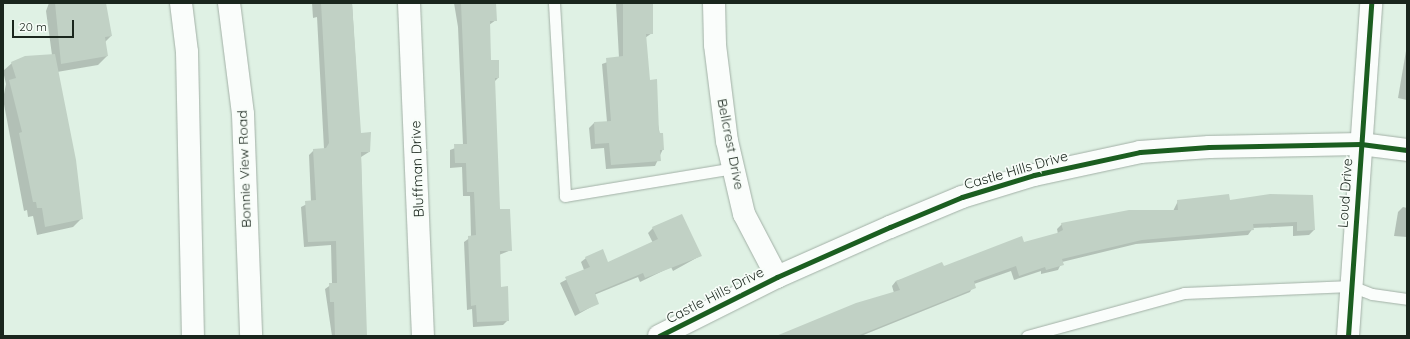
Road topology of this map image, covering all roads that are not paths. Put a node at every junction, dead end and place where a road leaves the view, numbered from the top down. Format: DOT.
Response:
graph roads {
  1 [pos="181,3"];
  2 [pos="230,3"];
  3 [pos="409,3"];
  4 [pos="554,3"];
  5 [pos="714,3"];
  6 [pos="1371,3"];
  7 [pos="1361,144"];
  8 [pos="1407,150"];
  9 [pos="734,168"];
  10 [pos="777,277"];
  11 [pos="1351,286"];
  12 [pos="1407,299"];
  13 [pos="193,336"];
  14 [pos="251,336"];
  15 [pos="423,336"];
  16 [pos="659,336"];
  17 [pos="1027,336"];
  18 [pos="1348,336"];
  1 -- 13 [label="street"];
  2 -- 14 [label="street, Bonnie View Road"];
  3 -- 15 [label="street, Bluffman Drive"];
  4 -- 9 [label="lane"];
  5 -- 9 [label="street, Bellcrest Drive"];
  6 -- 7 [label="street, Loud Drive"];
  7 -- 8 [label="street, Castle Hills Drive"];
  7 -- 10 [label="street, Castle Hills Drive"];
  7 -- 11 [label="street, Loud Drive"];
  9 -- 10 [label="street, Bellcrest Drive"];
  10 -- 16 [label="street, Castle Hills Drive"];
  11 -- 12 [label="lane"];
  11 -- 17 [label="lane"];
  11 -- 18 [label="street, Loud Drive"];
}
